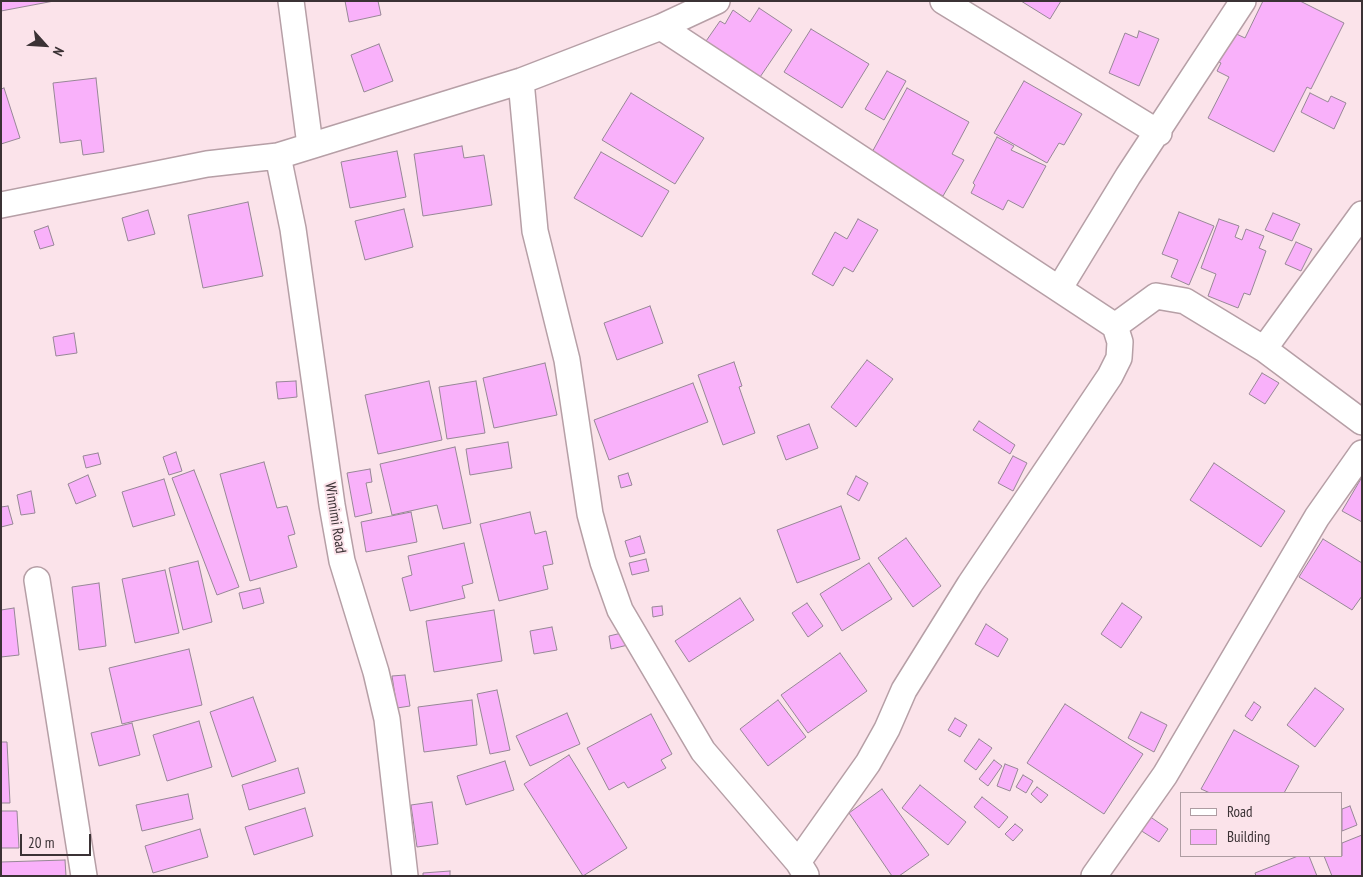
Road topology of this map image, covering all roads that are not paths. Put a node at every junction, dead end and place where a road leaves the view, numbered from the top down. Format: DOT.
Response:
graph roads {
  1 [pos="291,1"];
  2 [pos="717,1"];
  3 [pos="943,1"];
  4 [pos="1243,1"];
  5 [pos="661,27"];
  6 [pos="521,81"];
  7 [pos="1158,133"];
  8 [pos="310,145"];
  9 [pos="278,156"];
  10 [pos="1,205"];
  11 [pos="1362,214"];
  12 [pos="1060,290"];
  13 [pos="1115,326"];
  14 [pos="1264,349"];
  15 [pos="1362,422"];
  16 [pos="1362,454"];
  17 [pos="37,580"];
  18 [pos="802,869"];
  19 [pos="84,876"];
  20 [pos="406,876"];
  21 [pos="1094,876"];
  1 -- 8 [label="street"];
  2 -- 5 [label="street"];
  3 -- 7 [label="street"];
  4 -- 7 [label="street"];
  5 -- 6 [label="street"];
  5 -- 12 [label="street"];
  6 -- 8 [label="street"];
  6 -- 18 [label="street"];
  7 -- 12 [label="street"];
  8 -- 9 [label="street"];
  9 -- 10 [label="street"];
  9 -- 20 [label="street, Winnimi Road"];
  11 -- 14 [label="street"];
  12 -- 13 [label="street"];
  13 -- 14 [label="street"];
  13 -- 18 [label="street"];
  14 -- 15 [label="street"];
  16 -- 21 [label="street"];
  17 -- 19 [label="street"];
}
